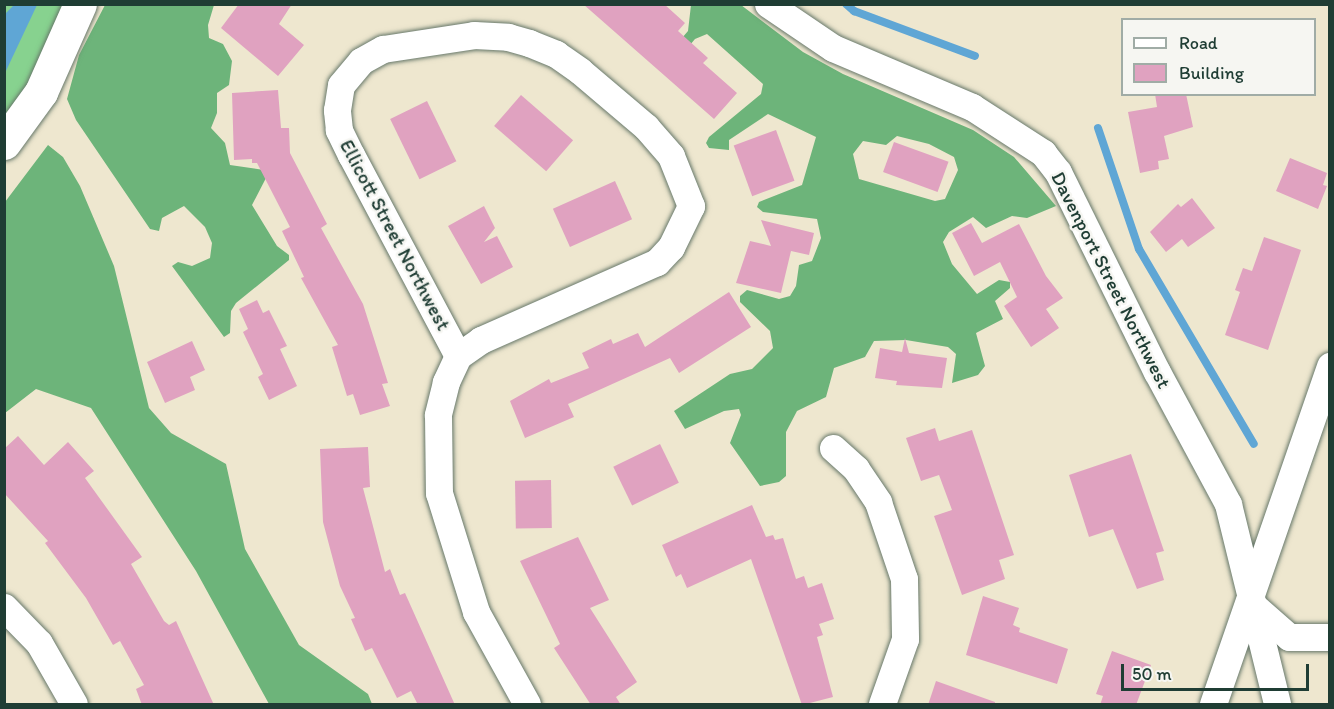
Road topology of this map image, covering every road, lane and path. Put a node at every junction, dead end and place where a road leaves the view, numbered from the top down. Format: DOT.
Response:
graph roads {
  1 [pos="80,4"];
  2 [pos="768,4"];
  3 [pos="4,143"];
  4 [pos="458,356"];
  5 [pos="1329,366"];
  6 [pos="833,448"];
  7 [pos="1249,602"];
  8 [pos="4,607"];
  9 [pos="1329,637"];
  10 [pos="74,705"];
  11 [pos="527,705"];
  12 [pos="882,705"];
  13 [pos="1213,705"];
  14 [pos="1276,705"];
  1 -- 3 [label="main road"];
  2 -- 7 [label="street, Davenport Street Northwest"];
  4 -- 4 [label="street, Ellicott Street Northwest"];
  4 -- 11 [label="street"];
  5 -- 7 [label="street"];
  6 -- 12 [label="street"];
  7 -- 9 [label="street"];
  7 -- 13 [label="street"];
  7 -- 14 [label="street, Davenport Street Northwest"];
  8 -- 10 [label="street"];
}
